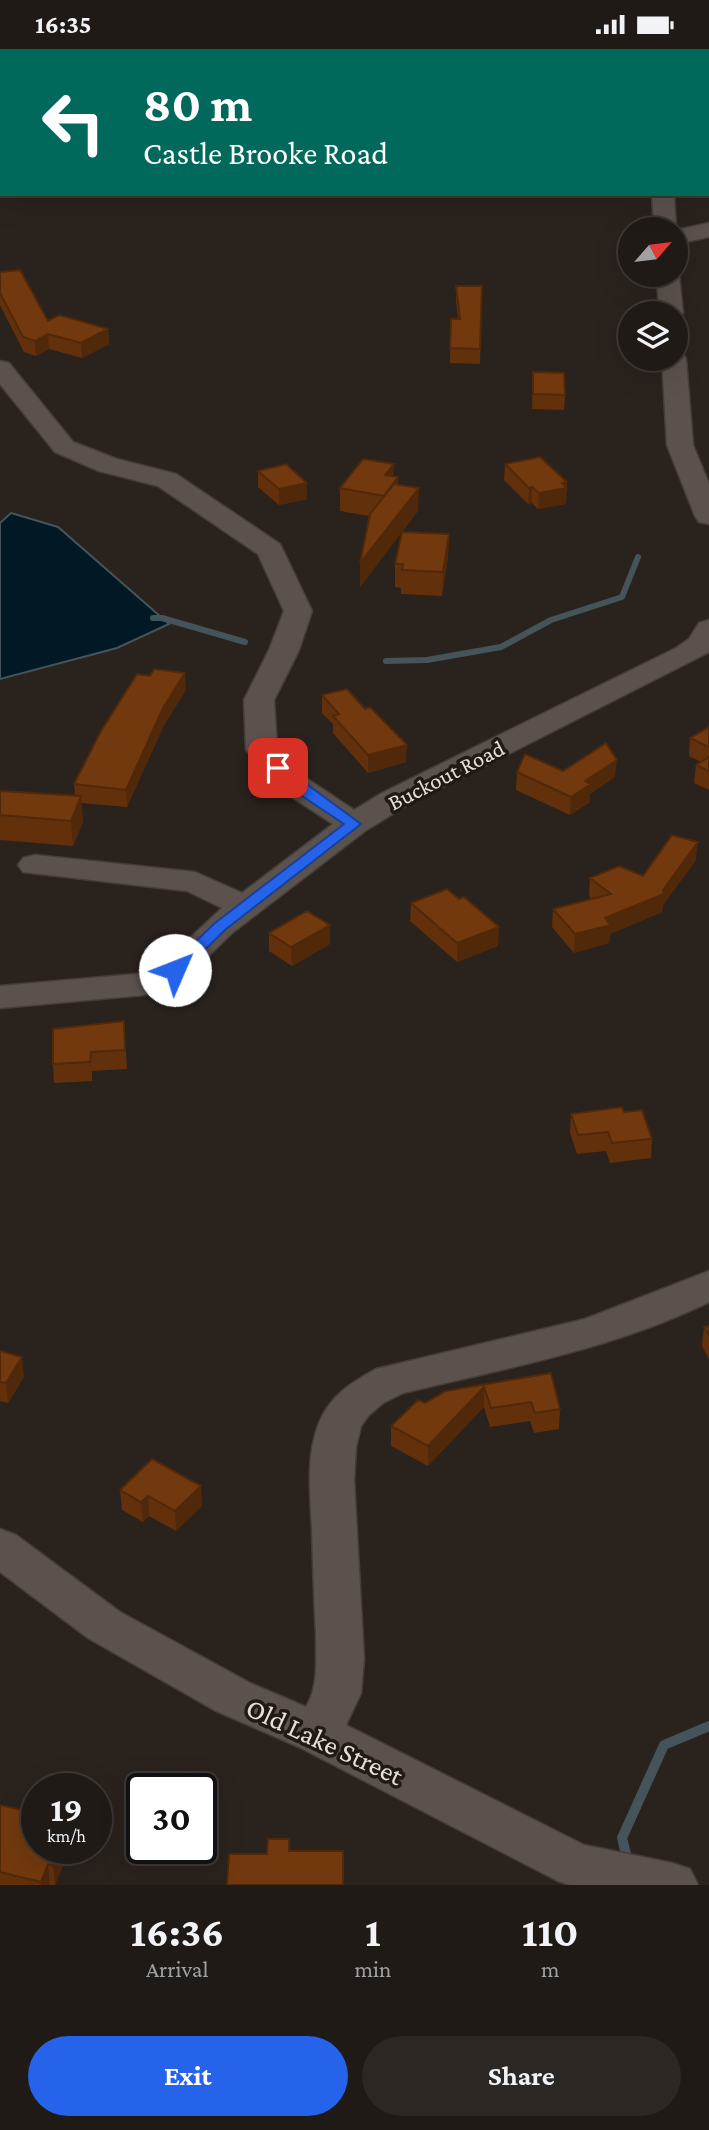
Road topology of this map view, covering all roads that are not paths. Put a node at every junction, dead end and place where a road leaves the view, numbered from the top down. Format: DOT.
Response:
graph roads {
  1 [pos="663,196"];
  2 [pos="665,217"];
  3 [pos="709,230"];
  4 [pos="688,234"];
  5 [pos="0,368"];
  6 [pos="675,371"];
  7 [pos="709,516"];
  8 [pos="709,629"];
  9 [pos="354,824"];
  10 [pos="35,865"];
  11 [pos="245,908"];
  12 [pos="0,997"];
  13 [pos="709,1285"];
  14 [pos="0,1547"];
  15 [pos="316,1733"];
  16 [pos="590,1876"];
  17 [pos="672,1885"];
  1 -- 2 [label="street"];
  3 -- 4 [label="street"];
  5 -- 9 [label="street"];
  6 -- 7 [label="street"];
  8 -- 9 [label="street, Buckout Road"];
  9 -- 11 [label="street, Buckout Road"];
  10 -- 11 [label="street"];
  11 -- 12 [label="street, Buckout Road"];
  13 -- 15 [label="street"];
  14 -- 15 [label="street, Old Lake Street"];
  15 -- 16 [label="street, Old Lake Street"];
  16 -- 17 [label="street, Old Lake Street"];
}
